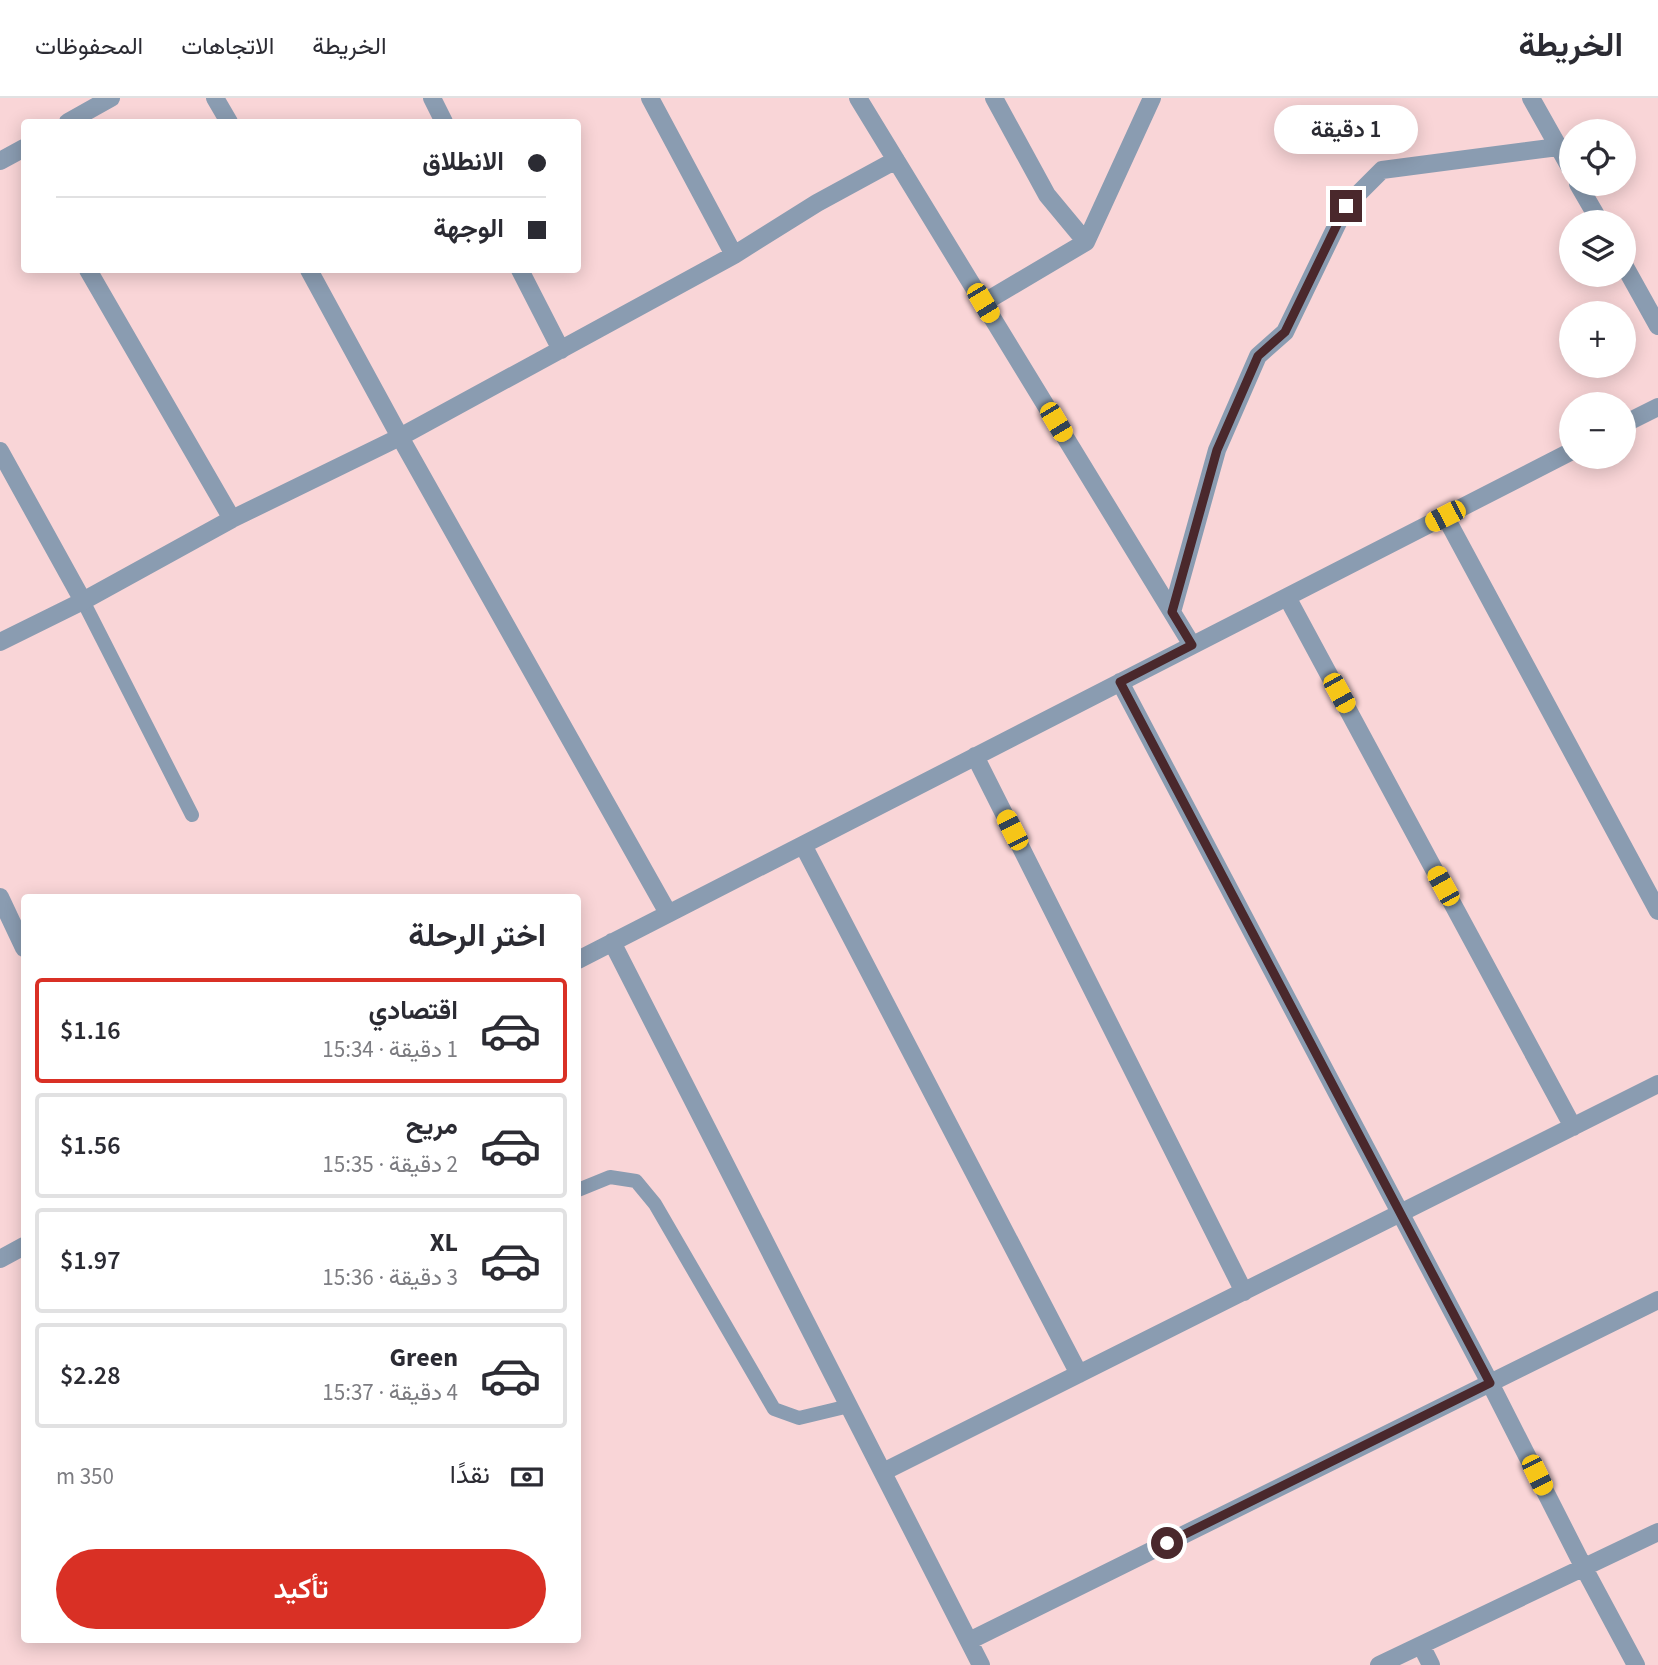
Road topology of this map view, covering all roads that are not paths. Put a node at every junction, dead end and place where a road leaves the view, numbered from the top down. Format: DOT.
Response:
graph roads {
  1 [pos="111,98"];
  2 [pos="215,98"];
  3 [pos="432,98"];
  4 [pos="650,98"];
  5 [pos="858,98"];
  6 [pos="994,98"];
  7 [pos="1152,98"];
  8 [pos="1531,98"];
  9 [pos="73,119"];
  10 [pos="227,119"];
  11 [pos="442,119"];
  12 [pos="1558,147"];
  13 [pos="21,154"];
  14 [pos="896,160"];
  15 [pos="0,161"];
  16 [pos="1086,242"];
  17 [pos="734,255"];
  18 [pos="90,273"];
  19 [pos="311,273"];
  20 [pos="522,273"];
  21 [pos="1636,287"];
  22 [pos="983,303"];
  23 [pos="1658,327"];
  24 [pos="561,350"];
  25 [pos="1658,407"];
  26 [pos="1636,418"];
  27 [pos="400,437"];
  28 [pos="0,451"];
  29 [pos="1559,458"];
  30 [pos="1445,516"];
  31 [pos="232,519"];
  32 [pos="1287,597"];
  33 [pos="83,601"];
  34 [pos="1172,612"];
  35 [pos="0,642"];
  36 [pos="1192,645"];
  37 [pos="1120,682"];
  38 [pos="975,757"];
  39 [pos="192,815"];
  40 [pos="803,845"];
  41 [pos="0,897"];
  42 [pos="1658,911"];
  43 [pos="668,913"];
  44 [pos="21,942"];
  45 [pos="612,942"];
  46 [pos="581,958"];
  47 [pos="1658,1084"];
  48 [pos="1573,1127"];
  49 [pos="581,1189"];
  50 [pos="1400,1214"];
  51 [pos="21,1248"];
  52 [pos="0,1259"];
  53 [pos="1244,1292"];
  54 [pos="1658,1300"];
  55 [pos="1079,1374"];
  56 [pos="1490,1383"];
  57 [pos="849,1406"];
  58 [pos="883,1472"];
  59 [pos="1658,1532"];
  60 [pos="1584,1568"];
  61 [pos="969,1642"];
  62 [pos="1421,1645"];
  63 [pos="981,1665"];
  64 [pos="1379,1665"];
  65 [pos="1432,1665"];
  66 [pos="1636,1665"];
  1 -- 9 [label="street"];
  2 -- 10 [label="street"];
  3 -- 11 [label="street"];
  4 -- 17 [label="street"];
  5 -- 14 [label="street"];
  6 -- 16 [label="street"];
  7 -- 16 [label="street"];
  8 -- 12 [label="street"];
  12 -- 34 [label="street"];
  13 -- 15 [label="street"];
  14 -- 17 [label="street"];
  14 -- 22 [label="street"];
  16 -- 22 [label="street"];
  17 -- 24 [label="street"];
  18 -- 31 [label="street"];
  19 -- 27 [label="street"];
  20 -- 24 [label="street"];
  21 -- 23 [label="street"];
  22 -- 34 [label="street"];
  24 -- 27 [label="street"];
  25 -- 26 [label="street"];
  27 -- 31 [label="street"];
  27 -- 43 [label="street"];
  28 -- 33 [label="street"];
  29 -- 30 [label="street"];
  30 -- 32 [label="street"];
  30 -- 42 [label="street"];
  31 -- 33 [label="street"];
  32 -- 36 [label="street"];
  32 -- 48 [label="street"];
  33 -- 35 [label="street"];
  33 -- 39 [label="lane"];
  34 -- 36 [label="street"];
  36 -- 37 [label="street"];
  37 -- 38 [label="street"];
  37 -- 50 [label="street"];
  38 -- 40 [label="street"];
  38 -- 53 [label="street"];
  40 -- 43 [label="street"];
  40 -- 55 [label="street"];
  41 -- 44 [label="street"];
  43 -- 45 [label="street"];
  45 -- 46 [label="street"];
  45 -- 57 [label="street"];
  47 -- 48 [label="street"];
  48 -- 50 [label="street"];
  49 -- 57 [label="lane"];
  50 -- 53 [label="street"];
  50 -- 56 [label="street"];
  51 -- 52 [label="street"];
  53 -- 55 [label="street"];
  54 -- 56 [label="street"];
  55 -- 58 [label="street"];
  56 -- 60 [label="street"];
  56 -- 61 [label="street"];
  57 -- 58 [label="street"];
  58 -- 61 [label="street"];
  59 -- 60 [label="street"];
  60 -- 62 [label="street"];
  60 -- 66 [label="street"];
  61 -- 63 [label="street"];
  62 -- 64 [label="street"];
  62 -- 65 [label="street"];
}
